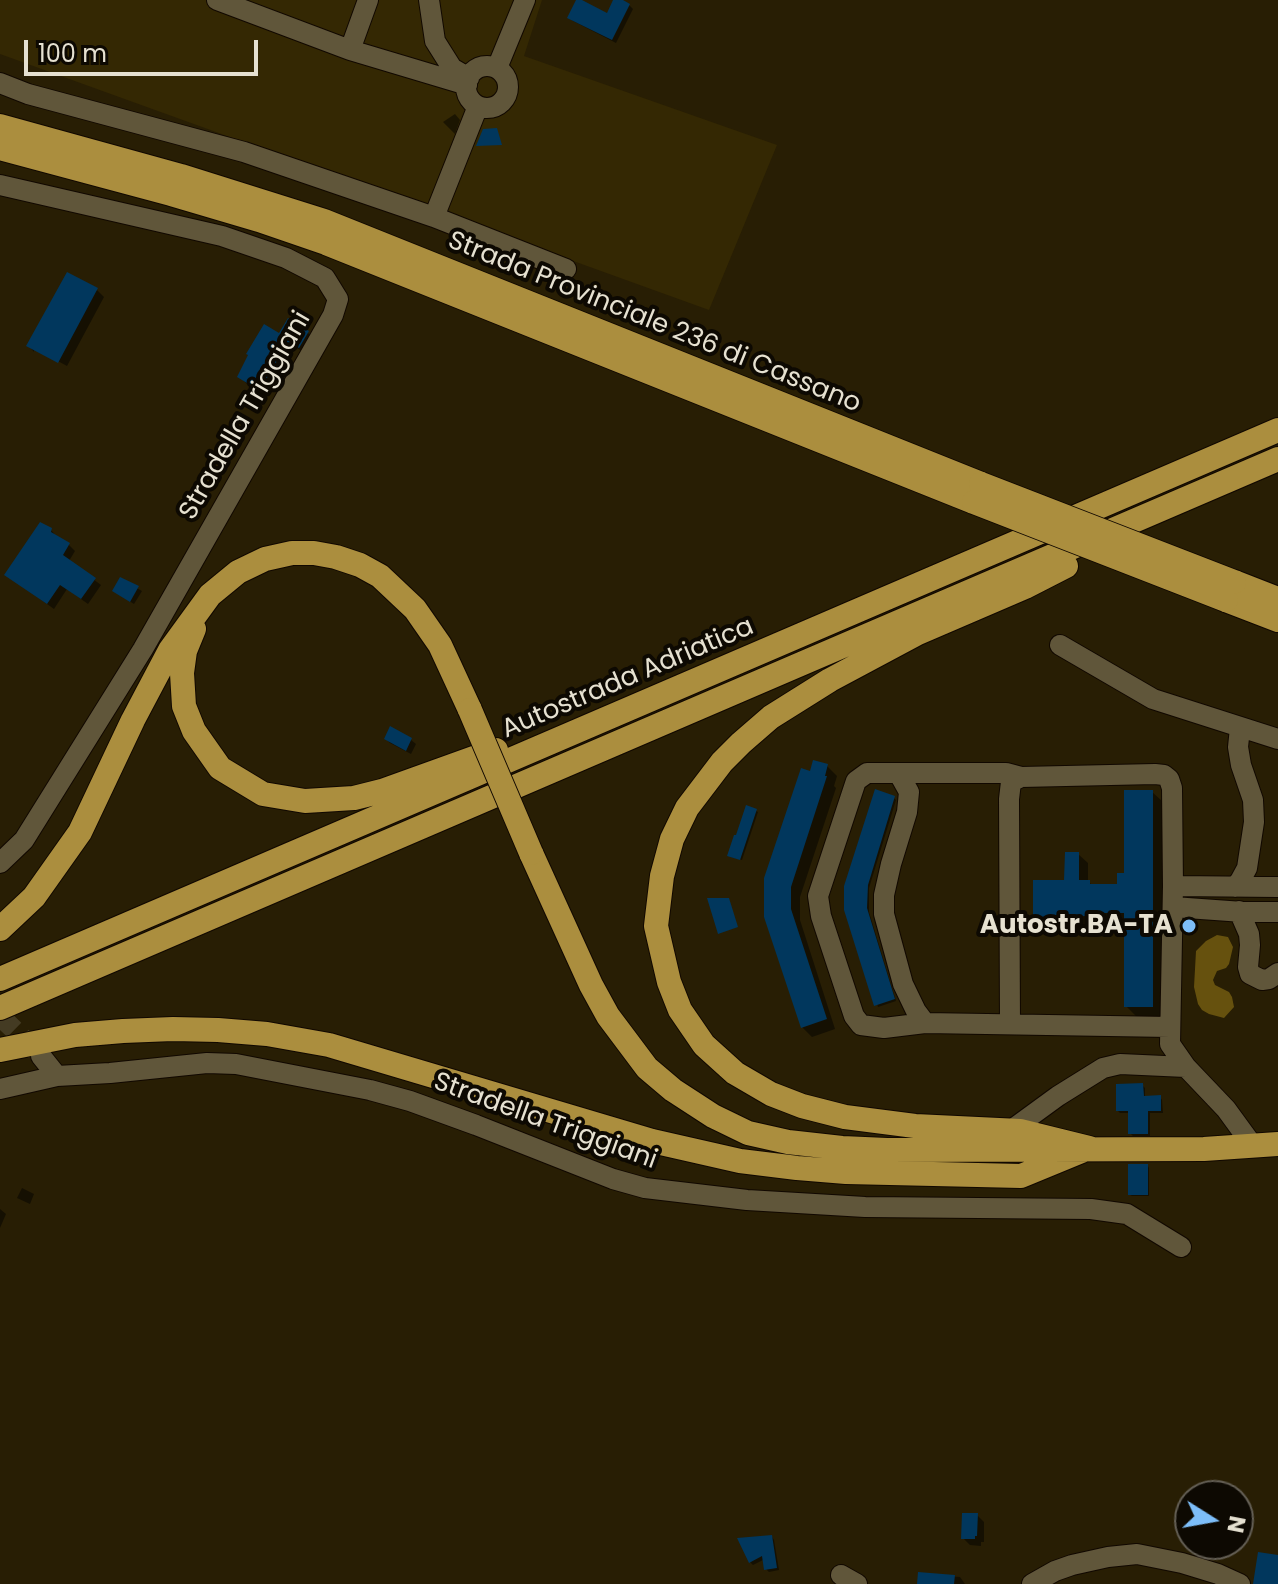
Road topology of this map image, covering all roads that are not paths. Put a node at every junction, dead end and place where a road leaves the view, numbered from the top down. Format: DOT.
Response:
graph roads {
  1 [pos="217,0"];
  2 [pos="368,0"];
  3 [pos="429,0"];
  4 [pos="525,0"];
  5 [pos="350,50"];
  6 [pos="497,68"];
  7 [pos="468,82"];
  8 [pos="0,83"];
  9 [pos="478,106"];
  10 [pos="0,126"];
  11 [pos="0,148"];
  12 [pos="0,185"];
  13 [pos="434,217"];
  14 [pos="566,269"];
  15 [pos="1278,430"];
  16 [pos="1278,459"];
  17 [pos="977,493"];
  18 [pos="1169,505"];
  19 [pos="1230,591"];
  20 [pos="210,595"];
  21 [pos="1278,599"];
  22 [pos="1278,620"];
  23 [pos="1060,645"];
  24 [pos="728,666"];
  25 [pos="1240,728"];
  26 [pos="1278,739"];
  27 [pos="899,774"];
  28 [pos="1021,777"];
  29 [pos="0,863"];
  30 [pos="1173,886"];
  31 [pos="1235,887"];
  32 [pos="1278,887"];
  33 [pos="1173,907"];
  34 [pos="1239,911"];
  35 [pos="1278,912"];
  36 [pos="0,929"];
  37 [pos="1278,973"];
  38 [pos="0,979"];
  39 [pos="0,1008"];
  40 [pos="925,1023"];
  41 [pos="1010,1023"];
  42 [pos="1170,1027"];
  43 [pos="0,1050"];
  44 [pos="41,1056"];
  45 [pos="1186,1067"];
  46 [pos="57,1076"];
  47 [pos="0,1089"];
  48 [pos="1010,1131"];
  49 [pos="1278,1144"];
  50 [pos="1253,1146"];
  51 [pos="1089,1148"];
  52 [pos="1181,1247"];
  53 [pos="1032,1584"];
  54 [pos="1240,1584"];
  1 -- 5 [label="street"];
  2 -- 5 [label="street"];
  3 -- 7 [label="street"];
  4 -- 6 [label="street"];
  5 -- 7 [label="street"];
  6 -- 7 [label="street"];
  6 -- 9 [label="street"];
  7 -- 9 [label="street"];
  8 -- 13 [label="street"];
  9 -- 13 [label="street"];
  10 -- 17 [label="highway, Strada Provinciale 236 di Cassano"];
  11 -- 17 [label="highway, Strada Provinciale 236 di Cassano"];
  12 -- 29 [label="street, Stradella Triggiani"];
  13 -- 14 [label="street"];
  15 -- 24 [label="highway, Autostrada Adriatica"];
  16 -- 18 [label="highway, Autostrada Adriatica"];
  17 -- 19 [label="highway, Strada Provinciale 236 di Cassano, bridge"];
  18 -- 39 [label="highway, Autostrada Adriatica"];
  18 -- 48 [label="highway"];
  19 -- 21 [label="highway, Strada Provinciale 236 di Cassano"];
  19 -- 22 [label="highway, Strada Provinciale 236 di Cassano"];
  20 -- 24 [label="highway"];
  20 -- 36 [label="highway"];
  20 -- 51 [label="highway, bridge"];
  23 -- 25 [label="street"];
  24 -- 38 [label="highway, Autostrada Adriatica"];
  25 -- 26 [label="street"];
  25 -- 31 [label="street"];
  27 -- 28 [label="street"];
  27 -- 40 [label="street"];
  27 -- 40 [label="street"];
  28 -- 30 [label="street"];
  28 -- 41 [label="street"];
  30 -- 31 [label="street"];
  30 -- 33 [label="street"];
  31 -- 32 [label="street"];
  33 -- 34 [label="street"];
  33 -- 42 [label="street"];
  34 -- 35 [label="street"];
  34 -- 37 [label="street"];
  40 -- 41 [label="street"];
  41 -- 42 [label="street"];
  42 -- 45 [label="street"];
  43 -- 51 [label="highway"];
  44 -- 46 [label="street"];
  45 -- 48 [label="street"];
  45 -- 50 [label="street"];
  46 -- 47 [label="street, Stradella Triggiani"];
  46 -- 52 [label="street, Stradella Triggiani"];
  48 -- 51 [label="highway"];
  49 -- 50 [label="highway"];
  50 -- 51 [label="highway"];
  53 -- 54 [label="street"];
}
